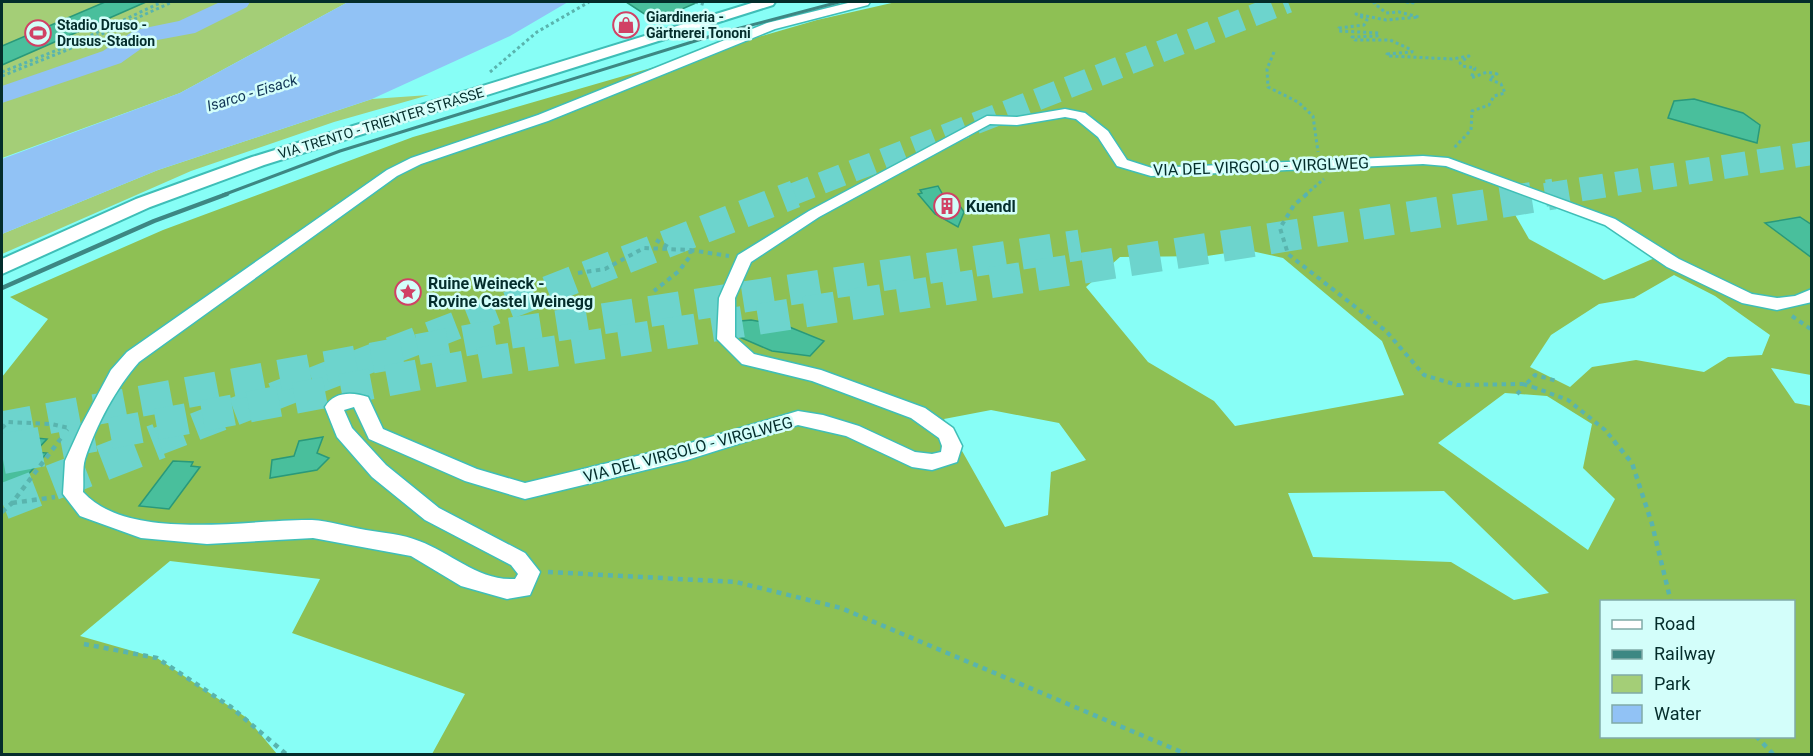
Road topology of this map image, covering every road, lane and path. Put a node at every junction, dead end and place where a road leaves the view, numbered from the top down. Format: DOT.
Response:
graph roads {
  1 [pos="162,2"];
  2 [pos="172,2"];
  3 [pos="589,2"];
  4 [pos="768,2"];
  5 [pos="864,2"];
  6 [pos="1376,2"];
  7 [pos="1406,2"];
  8 [pos="1411,2"];
  9 [pos="1274,52"];
  10 [pos="2,74"];
  11 [pos="484,76"];
  12 [pos="1448,162"];
  13 [pos="1325,164"];
  14 [pos="656,240"];
  15 [pos="668,248"];
  16 [pos="690,250"];
  17 [pos="744,259"];
  18 [pos="2,267"];
  19 [pos="578,273"];
  20 [pos="654,291"];
  21 [pos="1812,295"];
  22 [pos="1557,381"];
  23 [pos="1524,385"];
  24 [pos="1517,394"];
  25 [pos="2,428"];
  26 [pos="73,494"];
  27 [pos="12,504"];
  28 [pos="2,512"];
  29 [pos="529,572"];
  30 [pos="1671,600"];
  31 [pos="84,644"];
  32 [pos="1758,738"];
  33 [pos="286,754"];
  34 [pos="1186,754"];
  35 [pos="1773,754"];
  1 -- 10 [label="path"];
  2 -- 10 [label="path"];
  3 -- 11 [label="path"];
  4 -- 18 [label="street, VIA TRENTO - TRIENTER STRASSE"];
  5 -- 26 [label="street"];
  6 -- 12 [label="path"];
  7 -- 8 [label="path"];
  9 -- 13 [label="path"];
  12 -- 13 [label="street, VIA DEL VIRGOLO - VIRGLWEG"];
  12 -- 21 [label="street, VIA DEL VIRGOLO - VIRGLWEG"];
  13 -- 17 [label="street, VIA DEL VIRGOLO - VIRGLWEG"];
  13 -- 23 [label="path"];
  14 -- 15 [label="path"];
  15 -- 16 [label="path"];
  15 -- 19 [label="path"];
  16 -- 17 [label="path"];
  16 -- 20 [label="path"];
  17 -- 29 [label="street, VIA DEL VIRGOLO - VIRGLWEG"];
  22 -- 23 [label="path"];
  23 -- 24 [label="path"];
  23 -- 30 [label="path, bridge"];
  25 -- 27 [label="path"];
  26 -- 27 [label="path"];
  26 -- 29 [label="street"];
  27 -- 28 [label="path"];
  29 -- 34 [label="path"];
  31 -- 33 [label="path"];
  32 -- 35 [label="path"];
}
